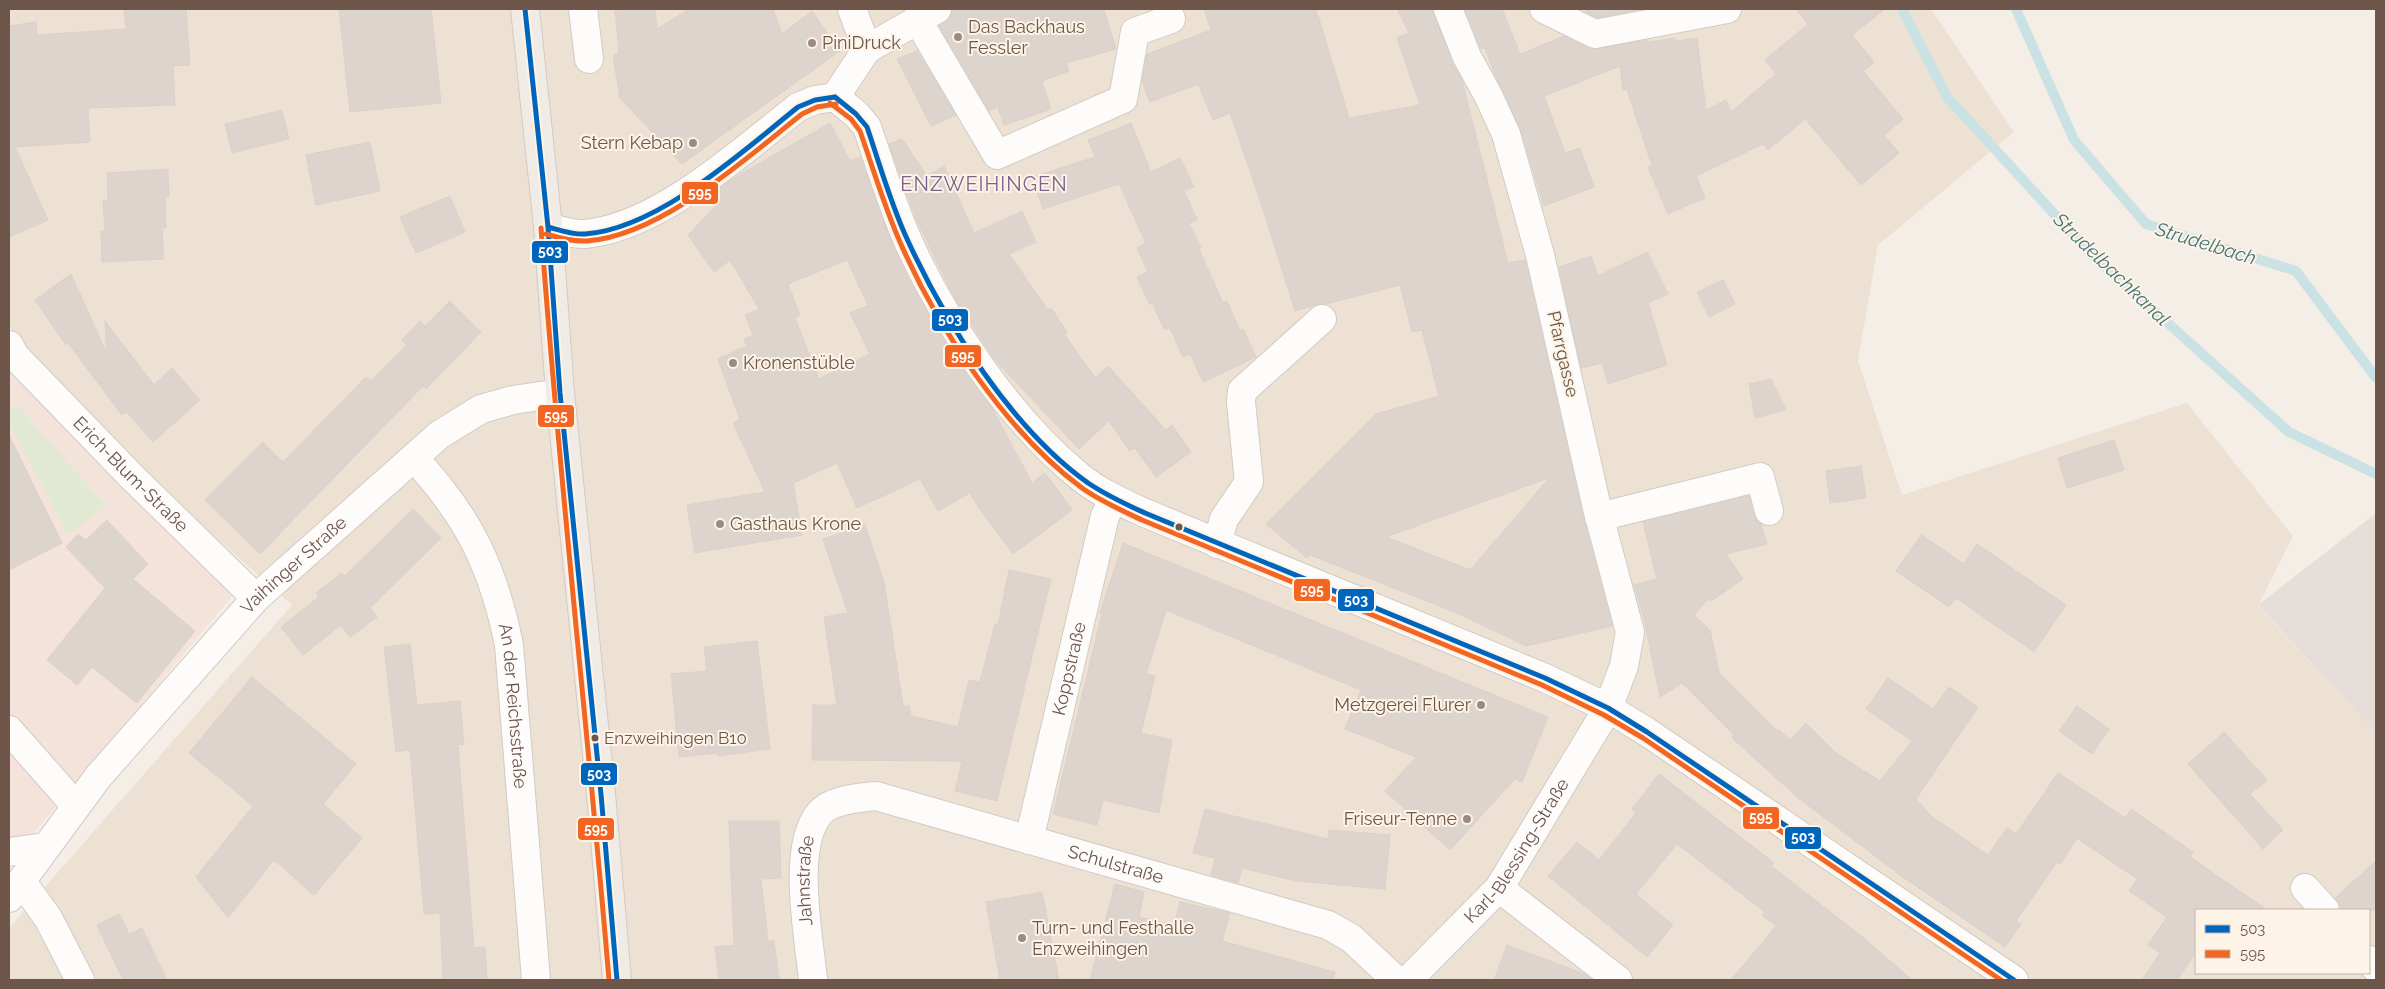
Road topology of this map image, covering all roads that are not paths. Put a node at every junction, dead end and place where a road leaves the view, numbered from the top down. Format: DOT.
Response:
graph roads {
  1 [pos="525,9"];
  2 [pos="583,9"];
  3 [pos="852,9"];
  4 [pos="1167,9"];
  5 [pos="1448,9"];
  6 [pos="1544,9"];
  7 [pos="1727,9"];
  8 [pos="927,14"];
  9 [pos="866,48"];
  10 [pos="589,59"];
  11 [pos="834,97"];
  12 [pos="548,227"];
  13 [pos="1322,319"];
  14 [pos="9,346"];
  15 [pos="560,393"];
  16 [pos="414,458"];
  17 [pos="1114,498"];
  18 [pos="1769,511"];
  19 [pos="1599,517"];
  20 [pos="1217,544"];
  21 [pos="256,598"];
  22 [pos="1608,708"];
  23 [pos="9,730"];
  24 [pos="76,806"];
  25 [pos="819,813"];
  26 [pos="1029,840"];
  27 [pos="45,847"];
  28 [pos="9,852"];
  29 [pos="1499,888"];
  30 [pos="2305,888"];
  31 [pos="15,890"];
  32 [pos="2324,909"];
  33 [pos="80,980"];
  34 [pos="536,980"];
  35 [pos="617,980"];
  36 [pos="813,980"];
  37 [pos="1396,980"];
  38 [pos="1408,980"];
  39 [pos="1618,980"];
  40 [pos="2014,980"];
  1 -- 12 [label="main road"];
  2 -- 10 [label="street"];
  3 -- 9 [label="street"];
  4 -- 8 [label="street"];
  5 -- 19 [label="street, Pfarrgasse"];
  6 -- 7 [label="street"];
  8 -- 9 [label="street"];
  9 -- 11 [label="street"];
  11 -- 12 [label="street"];
  11 -- 17 [label="street"];
  12 -- 15 [label="main road"];
  13 -- 20 [label="street"];
  14 -- 21 [label="street, Erich-Blum-Straße"];
  15 -- 16 [label="street, Vaihinger Straße"];
  15 -- 35 [label="main road"];
  16 -- 21 [label="street, Vaihinger Straße"];
  16 -- 34 [label="street, An der Reichsstraße"];
  17 -- 20 [label="street"];
  17 -- 26 [label="street, Koppstraße"];
  18 -- 19 [label="street"];
  19 -- 22 [label="street, Pfarrgasse"];
  20 -- 22 [label="street"];
  21 -- 24 [label="street, Vaihinger Straße"];
  22 -- 29 [label="street, Karl-Blessing-Straße"];
  22 -- 40 [label="street"];
  23 -- 24 [label="street"];
  24 -- 27 [label="street, Vaihinger Straße"];
  25 -- 26 [label="street, Schulstraße"];
  25 -- 36 [label="street, Jahnstraße"];
  26 -- 37 [label="street, Schulstraße"];
  27 -- 28 [label="street"];
  27 -- 31 [label="street, Vaihinger Straße"];
  29 -- 38 [label="street, Karl-Blessing-Straße"];
  29 -- 39 [label="street"];
  30 -- 32 [label="street"];
  31 -- 33 [label="street"];
}
